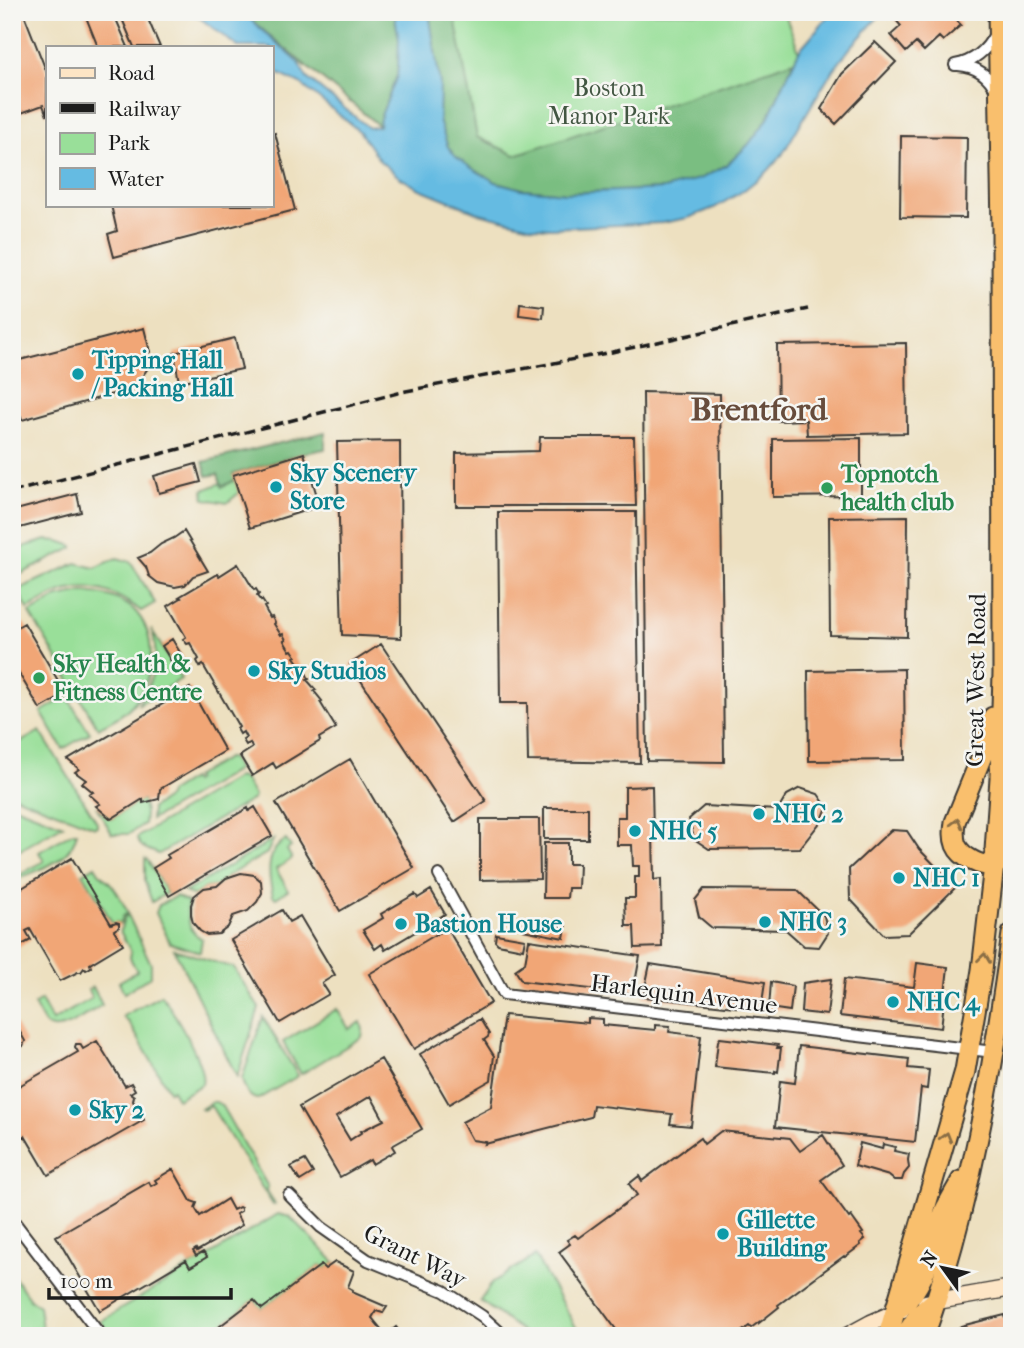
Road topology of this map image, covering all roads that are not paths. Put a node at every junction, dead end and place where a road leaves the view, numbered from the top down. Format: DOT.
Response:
graph roads {
  1 [pos="998,19"];
  2 [pos="999,98"];
  3 [pos="1003,673"];
  4 [pos="1012,848"];
  5 [pos="994,865"];
  6 [pos="439,875"];
  7 [pos="1012,934"];
  8 [pos="970,1049"];
  9 [pos="994,1052"];
  10 [pos="973,1160"];
  11 [pos="293,1192"];
  12 [pos="12,1219"];
  13 [pos="1012,1287"];
  14 [pos="936,1300"];
  15 [pos="895,1312"];
  16 [pos="102,1336"];
  17 [pos="503,1336"];
  18 [pos="846,1336"];
  19 [pos="888,1336"];
  20 [pos="905,1336"];
  21 [pos="924,1336"];
  1 -- 2 [label="highway, Great West Road"];
  1 -- 2 [label="street"];
  2 -- 3 [label="highway, Great West Road"];
  3 -- 5 [label="highway, Great West Road"];
  5 -- 3 [label="highway, one-way"];
  4 -- 5 [label="highway"];
  8 -- 5 [label="highway, Great West Road, one-way"];
  6 -- 8 [label="street, Harlequin Avenue"];
  7 -- 9 [label="highway"];
  8 -- 9 [label="street, Harlequin Avenue"];
  15 -- 8 [label="highway, Great West Road, one-way"];
  9 -- 10 [label="highway"];
  10 -- 14 [label="highway"];
  10 -- 15 [label="highway"];
  11 -- 17 [label="street, Grant Way"];
  12 -- 16 [label="street"];
  13 -- 14 [label="main road"];
  14 -- 15 [label="main road"];
  14 -- 20 [label="highway"];
  14 -- 21 [label="highway"];
  15 -- 18 [label="main road"];
  15 -- 19 [label="highway, Great West Road"];
}
